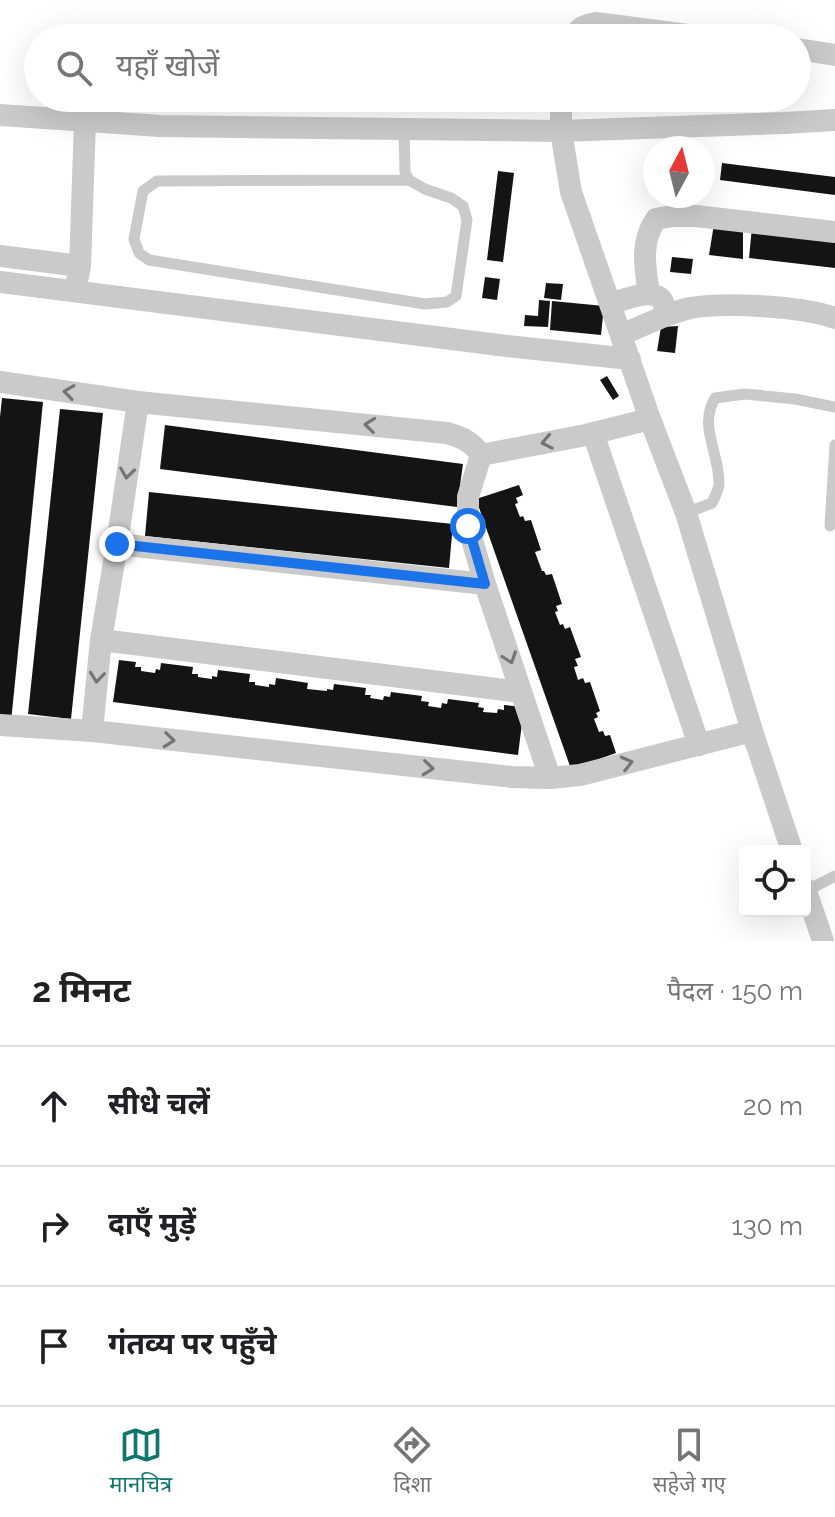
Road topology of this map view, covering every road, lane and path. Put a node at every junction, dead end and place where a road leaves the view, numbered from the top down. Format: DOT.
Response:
graph roads {
  1 [pos="811,51"];
  2 [pos="835,55"];
  3 [pos="561,112"];
  4 [pos="0,115"];
  5 [pos="835,120"];
  6 [pos="85,121"];
  7 [pos="404,128"];
  8 [pos="561,131"];
  9 [pos="409,180"];
  10 [pos="835,232"];
  11 [pos="0,256"];
  12 [pos="80,266"];
  13 [pos="0,282"];
  14 [pos="75,291"];
  15 [pos="649,294"];
  16 [pos="610,304"];
  17 [pos="665,316"];
  18 [pos="835,318"];
  19 [pos="621,335"];
  20 [pos="630,359"];
  21 [pos="0,382"];
  22 [pos="138,402"];
  23 [pos="835,407"];
  24 [pos="650,419"];
  25 [pos="593,433"];
  26 [pos="835,445"];
  27 [pos="481,455"];
  28 [pos="686,513"];
  29 [pos="830,526"];
  30 [pos="117,544"];
  31 [pos="485,584"];
  32 [pos="101,640"];
  33 [pos="521,692"];
  34 [pos="0,725"];
  35 [pos="92,731"];
  36 [pos="752,731"];
  37 [pos="699,745"];
  38 [pos="550,778"];
  39 [pos="790,845"];
  40 [pos="835,876"];
  41 [pos="811,887"];
  42 [pos="811,904"];
  43 [pos="823,941"];
  1 -- 2 [label="street"];
  3 -- 8 [label="street"];
  4 -- 6 [label="street"];
  5 -- 8 [label="street"];
  6 -- 7 [label="street"];
  6 -- 12 [label="street"];
  7 -- 8 [label="street"];
  7 -- 9 [label="lane"];
  8 -- 16 [label="street"];
  9 -- 9 [label="lane"];
  10 -- 15 [label="street"];
  11 -- 12 [label="street"];
  12 -- 14 [label="street"];
  13 -- 14 [label="street"];
  14 -- 20 [label="street"];
  15 -- 16 [label="street"];
  15 -- 17 [label="street"];
  16 -- 19 [label="street"];
  17 -- 18 [label="street"];
  17 -- 19 [label="street"];
  19 -- 20 [label="street"];
  20 -- 24 [label="street"];
  22 -- 21 [label="street, one-way"];
  27 -- 22 [label="street, one-way"];
  22 -- 30 [label="street, one-way"];
  23 -- 28 [label="lane"];
  24 -- 25 [label="street"];
  24 -- 28 [label="street"];
  25 -- 27 [label="street, one-way"];
  25 -- 37 [label="street"];
  26 -- 29 [label="lane"];
  27 -- 31 [label="street"];
  28 -- 36 [label="street"];
  30 -- 31 [label="street"];
  30 -- 32 [label="street"];
  31 -- 33 [label="street, one-way"];
  32 -- 33 [label="street"];
  32 -- 35 [label="street, one-way"];
  33 -- 38 [label="street"];
  34 -- 35 [label="street"];
  35 -- 38 [label="street, one-way"];
  36 -- 37 [label="street"];
  36 -- 39 [label="street"];
  38 -- 37 [label="street, one-way"];
  40 -- 41 [label="lane"];
  42 -- 43 [label="street"];
}
